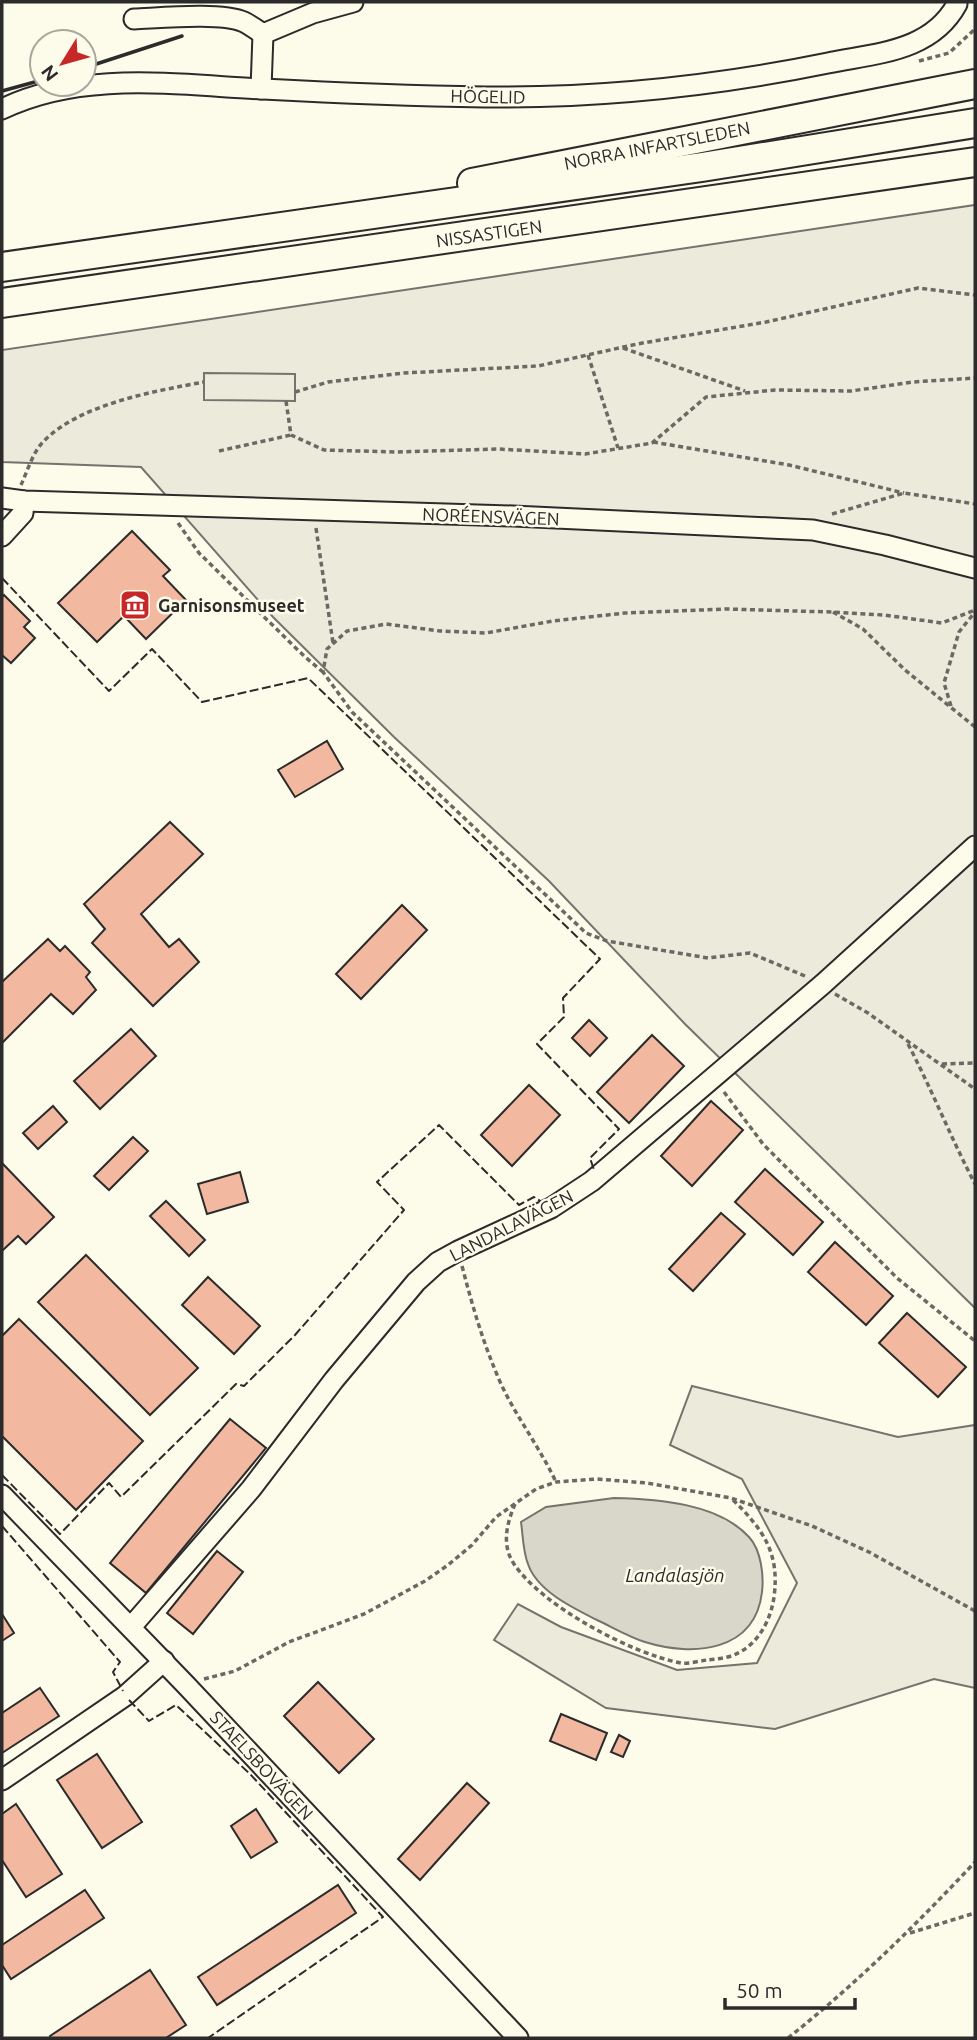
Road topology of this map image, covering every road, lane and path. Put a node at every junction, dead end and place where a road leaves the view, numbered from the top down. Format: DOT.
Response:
graph roads {
  1 [pos="353,2"];
  2 [pos="962,4"];
  3 [pos="134,19"];
  4 [pos="262,34"];
  5 [pos="975,84"];
  6 [pos="261,89"];
  7 [pos="2,109"];
  8 [pos="975,123"];
  9 [pos="975,162"];
  10 [pos="341,218"];
  11 [pos="2,267"];
  12 [pos="975,295"];
  13 [pos="2,303"];
  14 [pos="621,347"];
  15 [pos="588,355"];
  16 [pos="975,378"];
  17 [pos="204,382"];
  18 [pos="295,393"];
  19 [pos="748,393"];
  20 [pos="286,401"];
  21 [pos="291,435"];
  22 [pos="653,442"];
  23 [pos="618,448"];
  24 [pos="219,451"];
  25 [pos="904,493"];
  26 [pos="13,500"];
  27 [pos="975,504"];
  28 [pos="167,506"];
  29 [pos="313,511"];
  30 [pos="826,516"];
  31 [pos="2,536"];
  32 [pos="975,568"];
  33 [pos="975,611"];
  34 [pos="831,612"];
  35 [pos="333,643"];
  36 [pos="323,672"];
  37 [pos="951,706"];
  38 [pos="975,727"];
  39 [pos="975,846"];
  40 [pos="823,984"];
  41 [pos="907,1042"];
  42 [pos="975,1063"];
  43 [pos="940,1064"];
  44 [pos="713,1077"];
  45 [pos="975,1089"];
  46 [pos="975,1184"];
  47 [pos="458,1251"];
  48 [pos="975,1341"];
  49 [pos="556,1482"];
  50 [pos="2,1494"];
  51 [pos="731,1498"];
  52 [pos="515,1504"];
  53 [pos="975,1611"];
  54 [pos="131,1628"];
  55 [pos="164,1661"];
  56 [pos="186,1684"];
  57 [pos="2,1780"];
  58 [pos="975,1862"];
  59 [pos="975,1913"];
  60 [pos="907,1934"];
  61 [pos="518,2038"];
  62 [pos="788,2038"];
  1 -- 4 [label="street"];
  2 -- 6 [label="street, HÖGELID"];
  3 -- 4 [label="street"];
  4 -- 6 [label="street"];
  5 -- 10 [label="highway, NORRA INFARTSLEDEN"];
  6 -- 7 [label="street, HÖGELID"];
  8 -- 10 [label="highway"];
  9 -- 13 [label="highway, NISSASTIGEN"];
  10 -- 11 [label="highway"];
  12 -- 14 [label="path"];
  14 -- 15 [label="path"];
  14 -- 19 [label="path"];
  15 -- 18 [label="path"];
  15 -- 23 [label="path"];
  16 -- 19 [label="path"];
  17 -- 26 [label="path"];
  19 -- 22 [label="path"];
  20 -- 21 [label="path"];
  21 -- 23 [label="path"];
  21 -- 24 [label="path"];
  22 -- 23 [label="path"];
  22 -- 25 [label="path"];
  25 -- 27 [label="path"];
  25 -- 30 [label="path"];
  26 -- 28 [label="street, NORÉENSVÄGEN"];
  26 -- 31 [label="street"];
  28 -- 29 [label="street, NORÉENSVÄGEN"];
  28 -- 36 [label="path"];
  29 -- 32 [label="street, NORÉENSVÄGEN"];
  29 -- 35 [label="path"];
  33 -- 34 [label="path"];
  33 -- 37 [label="path"];
  34 -- 35 [label="path"];
  34 -- 37 [label="path"];
  35 -- 36 [label="path"];
  36 -- 40 [label="path"];
  37 -- 38 [label="path"];
  39 -- 40 [label="street, LANDALAVÄGEN"];
  40 -- 41 [label="path"];
  40 -- 44 [label="street, LANDALAVÄGEN"];
  41 -- 43 [label="path"];
  41 -- 46 [label="path"];
  42 -- 43 [label="path"];
  43 -- 45 [label="path"];
  44 -- 47 [label="street, LANDALAVÄGEN"];
  44 -- 48 [label="path"];
  47 -- 49 [label="path"];
  47 -- 54 [label="street, LANDALAVÄGEN"];
  49 -- 51 [label="path"];
  49 -- 52 [label="path"];
  50 -- 54 [label="street, STAELSBOVÄGEN"];
  51 -- 52 [label="path"];
  51 -- 53 [label="path"];
  52 -- 56 [label="path"];
  54 -- 55 [label="street, STAELSBOVÄGEN"];
  55 -- 56 [label="street, STAELSBOVÄGEN"];
  55 -- 57 [label="street"];
  56 -- 61 [label="street, STAELSBOVÄGEN"];
  58 -- 60 [label="path"];
  59 -- 60 [label="path"];
  60 -- 62 [label="path"];
}
